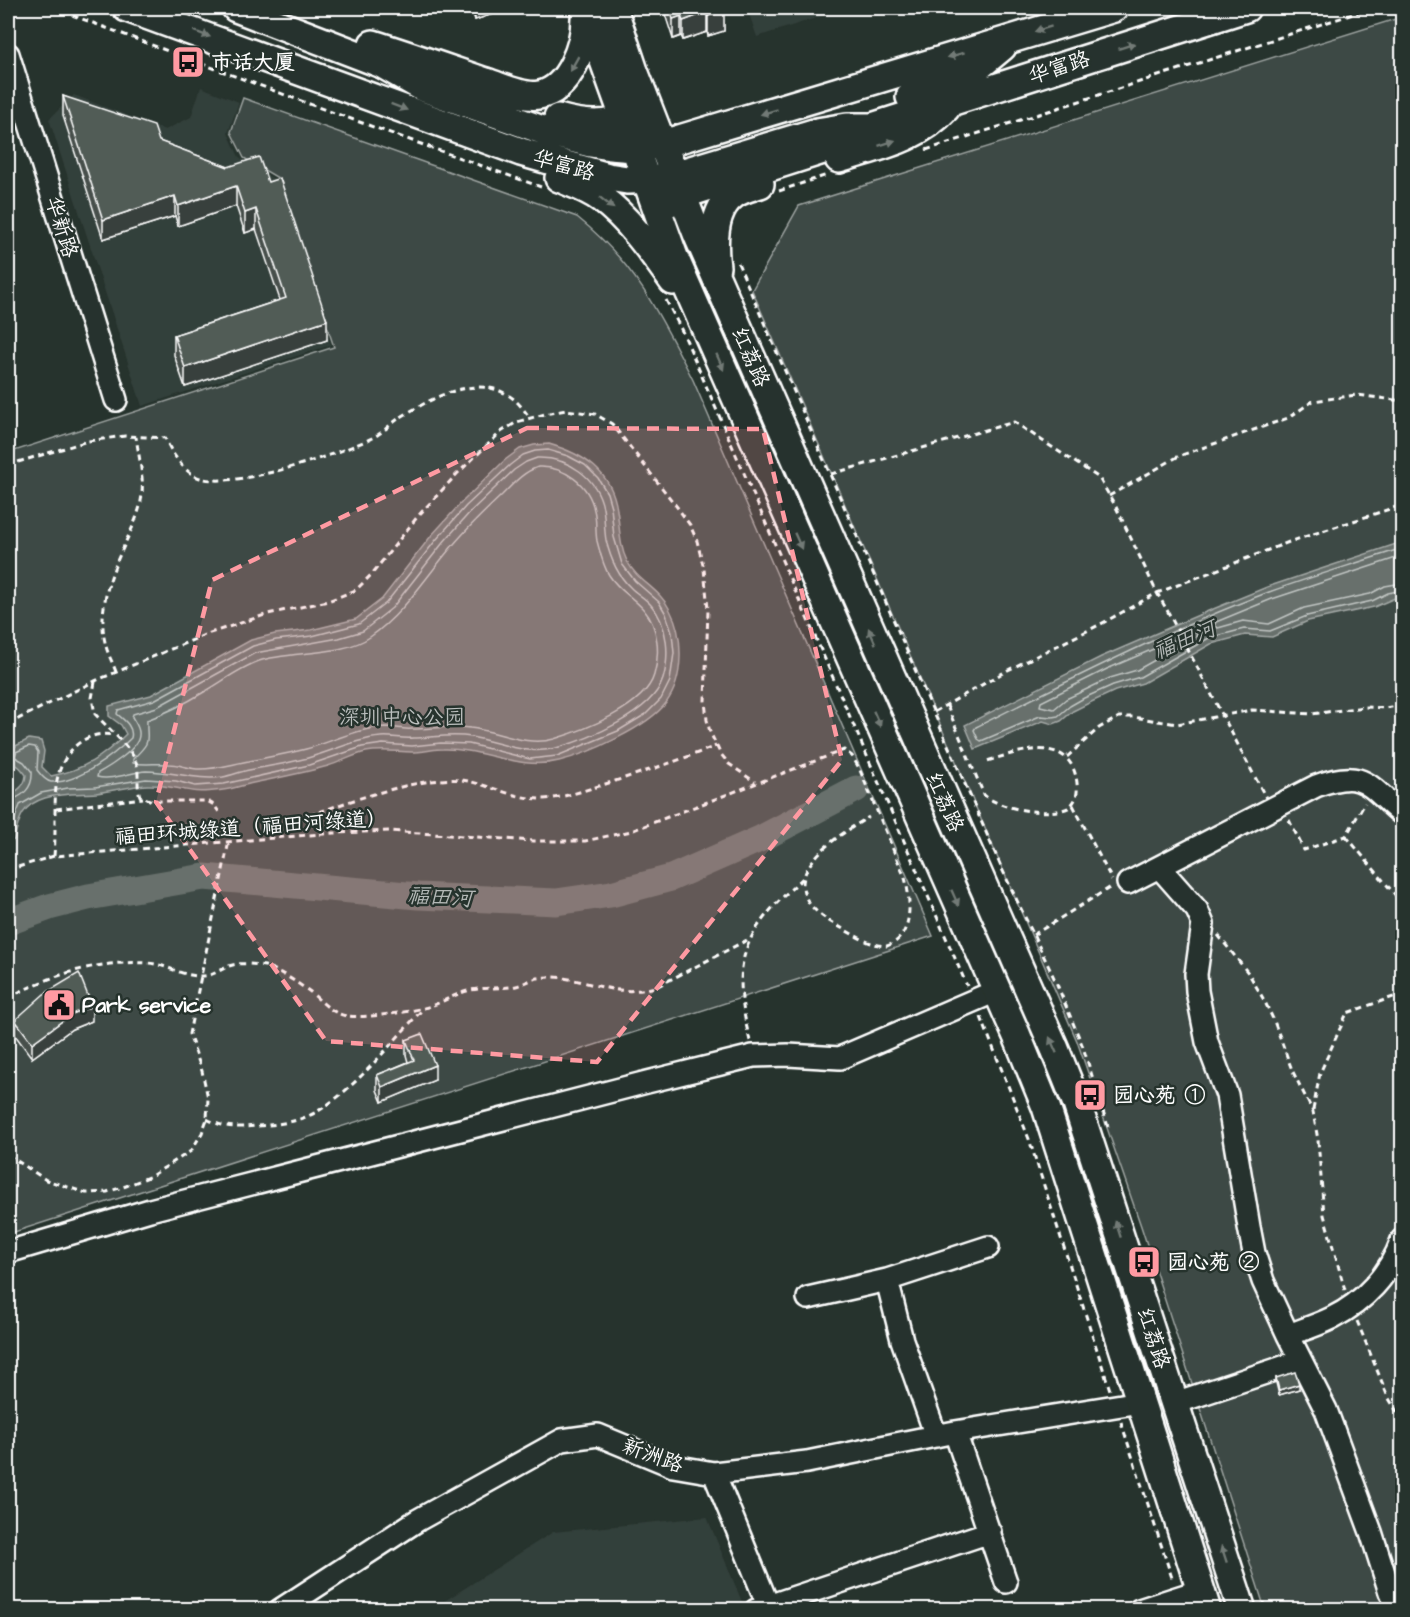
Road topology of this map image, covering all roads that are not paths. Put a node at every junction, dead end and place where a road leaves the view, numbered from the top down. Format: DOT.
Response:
graph roads {
  1 [pos="127,8"];
  2 [pos="236,8"];
  3 [pos="585,8"];
  4 [pos="613,8"];
  5 [pos="1114,8"];
  6 [pos="1246,8"];
  7 [pos="291,27"];
  8 [pos="1012,38"];
  9 [pos="8,54"];
  10 [pos="266,57"];
  11 [pos="423,87"];
  12 [pos="951,102"];
  13 [pos="647,104"];
  14 [pos="623,119"];
  15 [pos="872,127"];
  16 [pos="663,144"];
  17 [pos="634,148"];
  18 [pos="521,152"];
  19 [pos="646,181"];
  20 [pos="679,185"];
  21 [pos="657,211"];
  22 [pos="717,280"];
  23 [pos="701,320"];
  24 [pos="116,400"];
  25 [pos="1402,814"];
  26 [pos="1160,868"];
  27 [pos="1123,883"];
  28 [pos="985,996"];
  29 [pos="1402,1240"];
  30 [pos="988,1247"];
  31 [pos="8,1252"];
  32 [pos="887,1280"];
  33 [pos="808,1298"];
  34 [pos="1288,1335"];
  35 [pos="1301,1361"];
  36 [pos="1127,1403"];
  37 [pos="1175,1403"];
  38 [pos="946,1434"];
  39 [pos="714,1473"];
  40 [pos="990,1532"];
  41 [pos="1006,1582"];
  42 [pos="1204,1600"];
  43 [pos="765,1608"];
  44 [pos="280,1610"];
  45 [pos="1139,1610"];
  46 [pos="1242,1610"];
  47 [pos="1401,1610"];
  1 -- 10 [label="main road, 华富路, one-way"];
  2 -- 7 [label="main road, 华富路"];
  3 -- 7 [label="main road, one-way"];
  3 -- 14 [label="main road, 红荔路"];
  4 -- 13 [label="main road, 红荔路"];
  5 -- 8 [label="main road, 华富路, one-way"];
  12 -- 6 [label="main road, 华富路, one-way"];
  7 -- 11 [label="main road, 华富路"];
  8 -- 15 [label="main road, 华富路"];
  8 -- 16 [label="main road, 华富路, one-way"];
  9 -- 24 [label="street, 华新路"];
  10 -- 11 [label="main road, 华富路"];
  10 -- 18 [label="main road, 华富路, one-way"];
  11 -- 14 [label="main road, 华富路"];
  11 -- 17 [label="main road, 华富路"];
  12 -- 15 [label="main road, 华富路"];
  22 -- 12 [label="main road, one-way"];
  13 -- 14 [label="main road, 华富路"];
  13 -- 16 [label="main road, 红荔路"];
  14 -- 17 [label="main road, 红荔路"];
  15 -- 20 [label="main road, 华富路"];
  16 -- 17 [label="main road, 华富路"];
  16 -- 20 [label="main road, 红荔路"];
  17 -- 19 [label="main road, 红荔路"];
  18 -- 19 [label="main road, 华富路"];
  18 -- 23 [label="main road, one-way"];
  19 -- 20 [label="main road, 华富路"];
  19 -- 21 [label="main road, 红荔路"];
  20 -- 21 [label="main road, 华富路"];
  20 -- 22 [label="main road, 红荔路"];
  21 -- 23 [label="main road, 红荔路"];
  37 -- 22 [label="main road, 红荔路, one-way"];
  23 -- 28 [label="main road, 红荔路, one-way"];
  25 -- 26 [label="street"];
  26 -- 27 [label="street"];
  26 -- 34 [label="street"];
  28 -- 31 [label="street"];
  28 -- 36 [label="main road, 红荔路"];
  29 -- 34 [label="street"];
  30 -- 32 [label="street"];
  32 -- 33 [label="street"];
  32 -- 38 [label="street"];
  34 -- 35 [label="street"];
  35 -- 37 [label="street"];
  35 -- 47 [label="street"];
  36 -- 38 [label="street, 新洲路"];
  36 -- 42 [label="main road, 红荔路"];
  46 -- 37 [label="main road, 红荔路, one-way"];
  38 -- 39 [label="street, 新洲路"];
  38 -- 40 [label="street"];
  39 -- 43 [label="street"];
  39 -- 44 [label="street, 新洲路"];
  40 -- 41 [label="street"];
  40 -- 43 [label="street"];
  42 -- 45 [label="street"];
}
